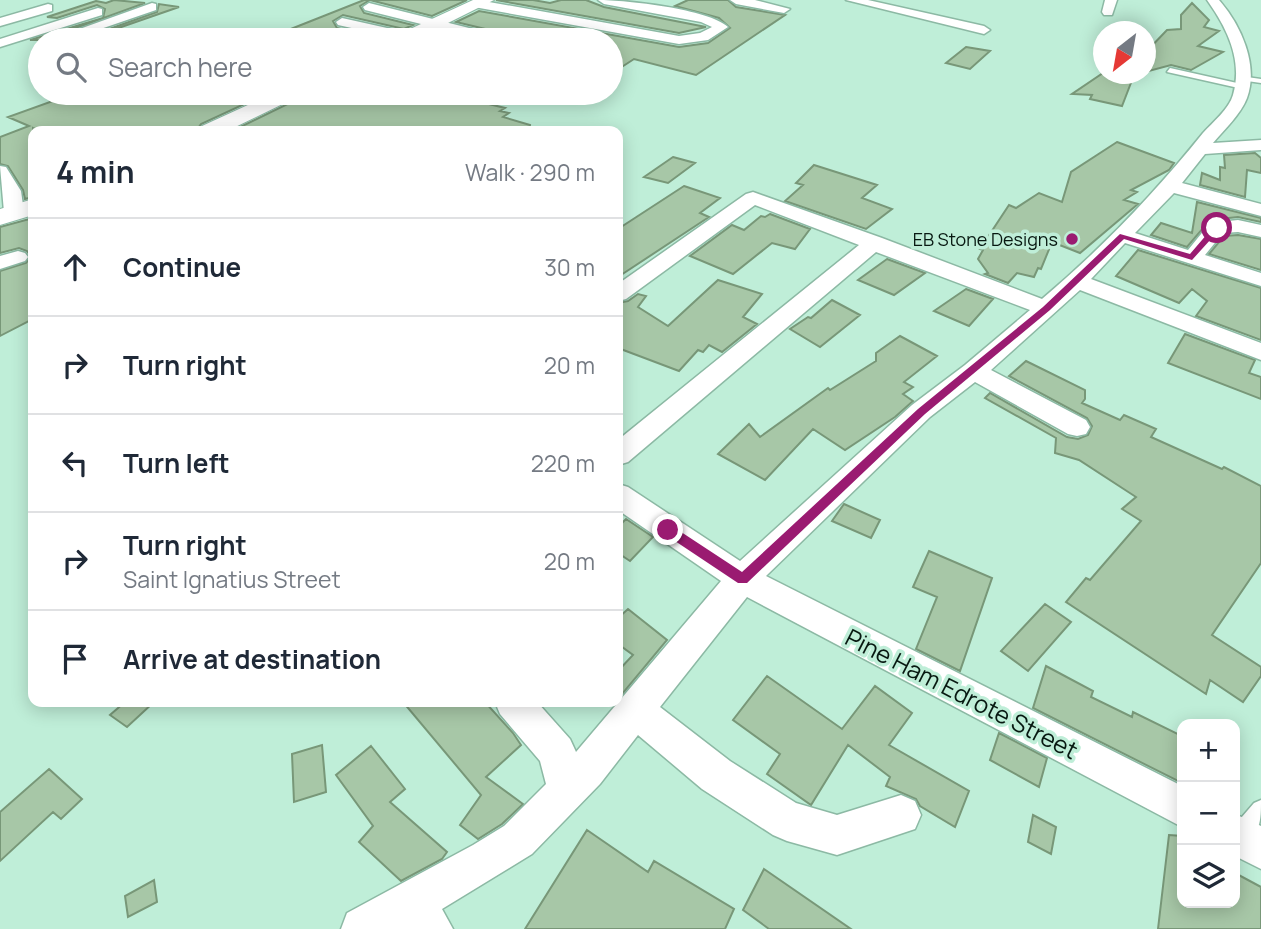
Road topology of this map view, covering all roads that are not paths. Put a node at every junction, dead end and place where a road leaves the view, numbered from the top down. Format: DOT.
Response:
graph roads {
  1 [pos="604,0"];
  2 [pos="736,0"];
  3 [pos="1213,0"];
  4 [pos="862,1"];
  5 [pos="482,2"];
  6 [pos="59,4"];
  7 [pos="152,6"];
  8 [pos="369,8"];
  9 [pos="785,9"];
  10 [pos="97,12"];
  11 [pos="342,22"];
  12 [pos="0,24"];
  13 [pos="435,25"];
  14 [pos="28,28"];
  15 [pos="45,28"];
  16 [pos="95,28"];
  17 [pos="366,28"];
  18 [pos="428,28"];
  19 [pos="448,28"];
  20 [pos="616,28"];
  21 [pos="623,29"];
  22 [pos="984,30"];
  23 [pos="28,34"];
  24 [pos="0,43"];
  25 [pos="1170,70"];
  26 [pos="1249,82"];
  27 [pos="265,105"];
  28 [pos="221,126"];
  29 [pos="1261,145"];
  30 [pos="1200,149"];
  31 [pos="0,171"];
  32 [pos="1170,186"];
  33 [pos="1261,210"];
  34 [pos="16,212"];
  35 [pos="1261,231"];
  36 [pos="1123,236"];
  37 [pos="875,242"];
  38 [pos="1192,258"];
  39 [pos="1261,280"];
  40 [pos="1076,281"];
  41 [pos="623,290"];
  42 [pos="1047,309"];
  43 [pos="1261,352"];
  44 [pos="974,371"];
  45 [pos="1077,427"];
  46 [pos="623,451"];
  47 [pos="623,498"];
  48 [pos="743,579"];
  49 [pos="517,707"];
  50 [pos="636,710"];
  51 [pos="568,790"];
  52 [pos="1177,804"];
  53 [pos="901,815"];
  54 [pos="420,916"];
  55 [pos="363,929"];
  1 -- 21 [label="street"];
  2 -- 9 [label="street"];
  3 -- 26 [label="street"];
  4 -- 22 [label="street"];
  5 -- 13 [label="street"];
  5 -- 20 [label="street"];
  6 -- 12 [label="street"];
  7 -- 16 [label="street"];
  8 -- 13 [label="street"];
  10 -- 15 [label="street"];
  11 -- 17 [label="street"];
  12 -- 14 [label="street"];
  13 -- 18 [label="street"];
  13 -- 19 [label="street"];
  23 -- 24 [label="street"];
  25 -- 26 [label="lane"];
  26 -- 30 [label="street"];
  27 -- 28 [label="street"];
  29 -- 30 [label="street"];
  30 -- 32 [label="street"];
  31 -- 34 [label="street"];
  32 -- 33 [label="street"];
  32 -- 36 [label="street"];
  35 -- 38 [label="street"];
  36 -- 38 [label="street"];
  36 -- 40 [label="street"];
  37 -- 41 [label="street"];
  37 -- 42 [label="street"];
  37 -- 46 [label="street"];
  38 -- 39 [label="street"];
  40 -- 42 [label="street"];
  40 -- 43 [label="street"];
  42 -- 44 [label="street"];
  44 -- 45 [label="street"];
  44 -- 48 [label="street"];
  47 -- 48 [label="street, Pine Ham Edrote Street"];
  48 -- 50 [label="street"];
  48 -- 52 [label="street, Pine Ham Edrote Street"];
  49 -- 51 [label="street"];
  50 -- 51 [label="street"];
  50 -- 53 [label="street"];
  51 -- 54 [label="street"];
  54 -- 55 [label="street"];
}
